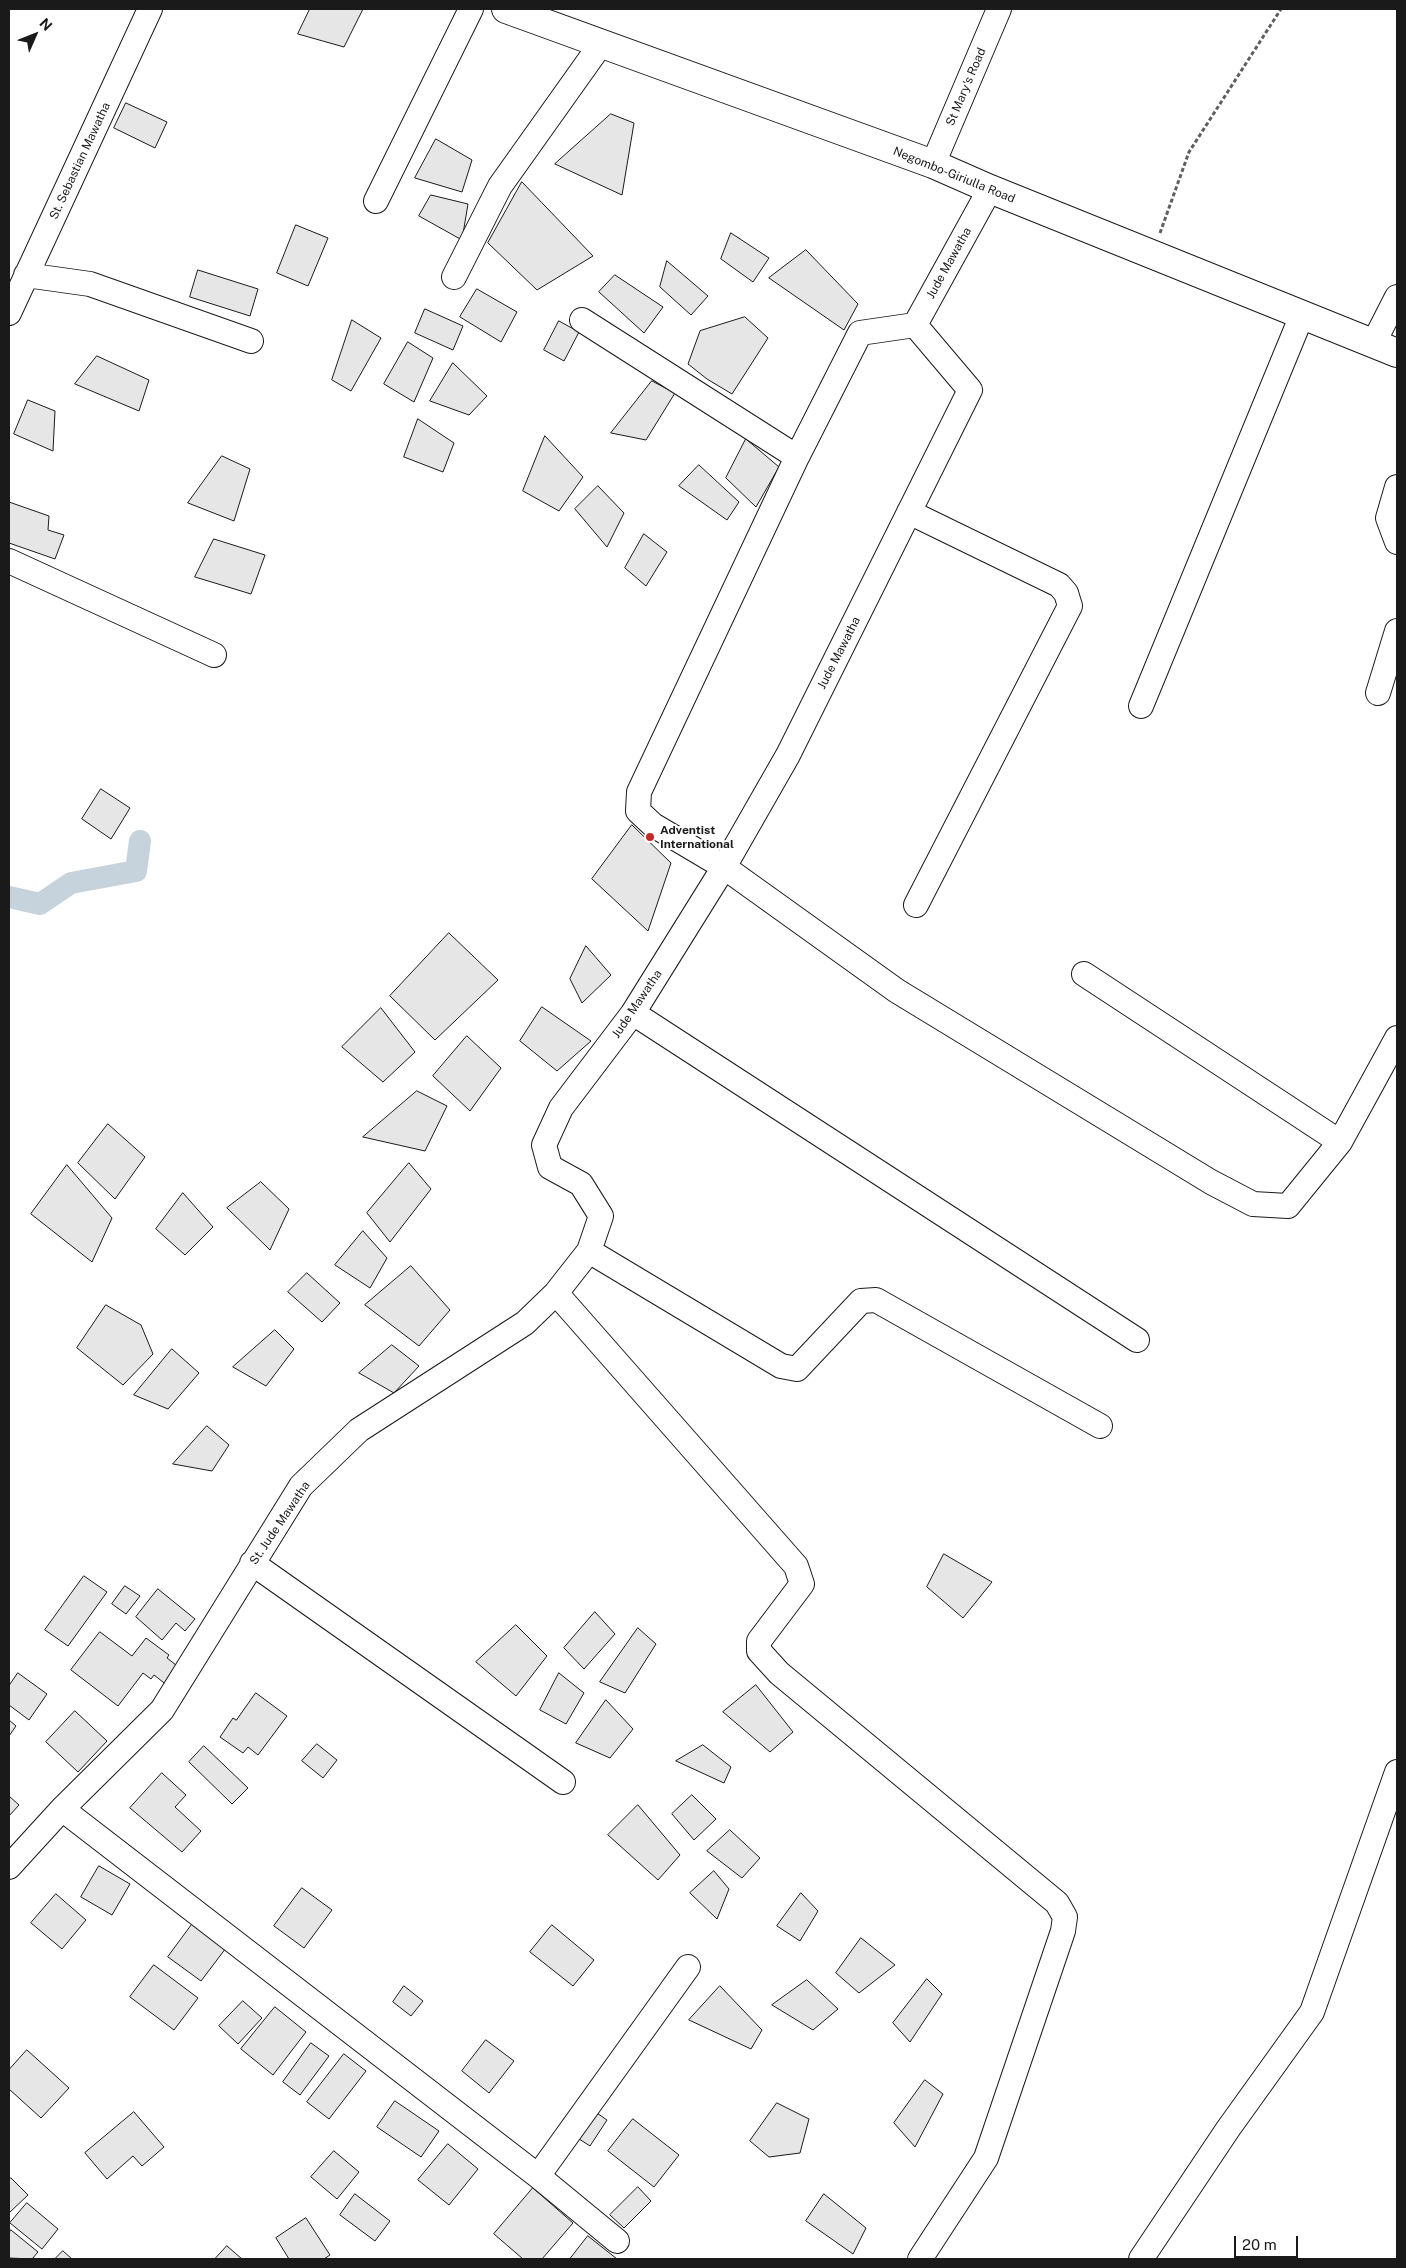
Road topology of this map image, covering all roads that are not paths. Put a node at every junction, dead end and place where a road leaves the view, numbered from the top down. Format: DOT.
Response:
graph roads {
  1 [pos="150,9"];
  2 [pos="471,9"];
  3 [pos="506,9"];
  4 [pos="998,9"];
  5 [pos="601,44"];
  6 [pos="933,164"];
  7 [pos="990,189"];
  8 [pos="376,201"];
  9 [pos="26,275"];
  10 [pos="454,278"];
  11 [pos="1397,297"];
  12 [pos="9,313"];
  13 [pos="1302,315"];
  14 [pos="582,320"];
  15 [pos="915,326"];
  16 [pos="251,341"];
  17 [pos="1385,349"];
  18 [pos="797,457"];
  19 [pos="1397,487"];
  20 [pos="909,512"];
  21 [pos="1397,542"];
  22 [pos="9,561"];
  23 [pos="1397,631"];
  24 [pos="214,655"];
  25 [pos="1378,693"];
  26 [pos="1141,706"];
  27 [pos="724,867"];
  28 [pos="916,905"];
  29 [pos="1084,974"];
  30 [pos="633,1013"];
  31 [pos="1397,1038"];
  32 [pos="561,1108"];
  33 [pos="1340,1142"];
  34 [pos="589,1251"];
  35 [pos="556,1293"];
  36 [pos="1137,1340"];
  37 [pos="1100,1426"];
  38 [pos="252,1563"];
  39 [pos="1397,1772"];
  40 [pos="562,1782"];
  41 [pos="62,1809"];
  42 [pos="9,1867"];
  43 [pos="688,1967"];
  44 [pos="538,2176"];
  45 [pos="617,2241"];
  46 [pos="920,2259"];
  47 [pos="1141,2259"];
  1 -- 9 [label="street, St. Sebastian Mawatha"];
  2 -- 8 [label="street"];
  3 -- 5 [label="main road, Negombo-Giriulla Road"];
  4 -- 6 [label="street, St Mary's Road"];
  5 -- 6 [label="main road, Negombo-Giriulla Road"];
  5 -- 10 [label="street"];
  6 -- 7 [label="main road, Negombo-Giriulla Road"];
  7 -- 13 [label="main road, Negombo-Giriulla Road"];
  7 -- 15 [label="street, Jude Mawatha"];
  9 -- 12 [label="street, St. Sebastian Mawatha"];
  9 -- 16 [label="street"];
  11 -- 17 [label="street"];
  13 -- 17 [label="main road, Negombo-Giriulla Road"];
  13 -- 26 [label="street"];
  14 -- 18 [label="street"];
  15 -- 18 [label="street"];
  15 -- 20 [label="street, Jude Mawatha"];
  18 -- 27 [label="street"];
  19 -- 21 [label="street"];
  20 -- 27 [label="street, Jude Mawatha"];
  20 -- 28 [label="street"];
  22 -- 24 [label="street"];
  23 -- 25 [label="street"];
  27 -- 30 [label="street, Jude Mawatha"];
  27 -- 33 [label="street"];
  29 -- 33 [label="street"];
  30 -- 32 [label="street, Jude Mawatha"];
  30 -- 36 [label="street"];
  31 -- 33 [label="street"];
  32 -- 34 [label="street, St. Jude Mawatha"];
  34 -- 35 [label="street, St. Jude Mawatha"];
  34 -- 37 [label="street"];
  35 -- 38 [label="street, St. Jude Mawatha"];
  35 -- 46 [label="street"];
  38 -- 40 [label="street"];
  38 -- 41 [label="street, St. Jude Mawatha"];
  39 -- 47 [label="street"];
  41 -- 42 [label="street, St. Jude Mawatha"];
  41 -- 44 [label="street"];
  43 -- 44 [label="street"];
  44 -- 45 [label="street"];
}
